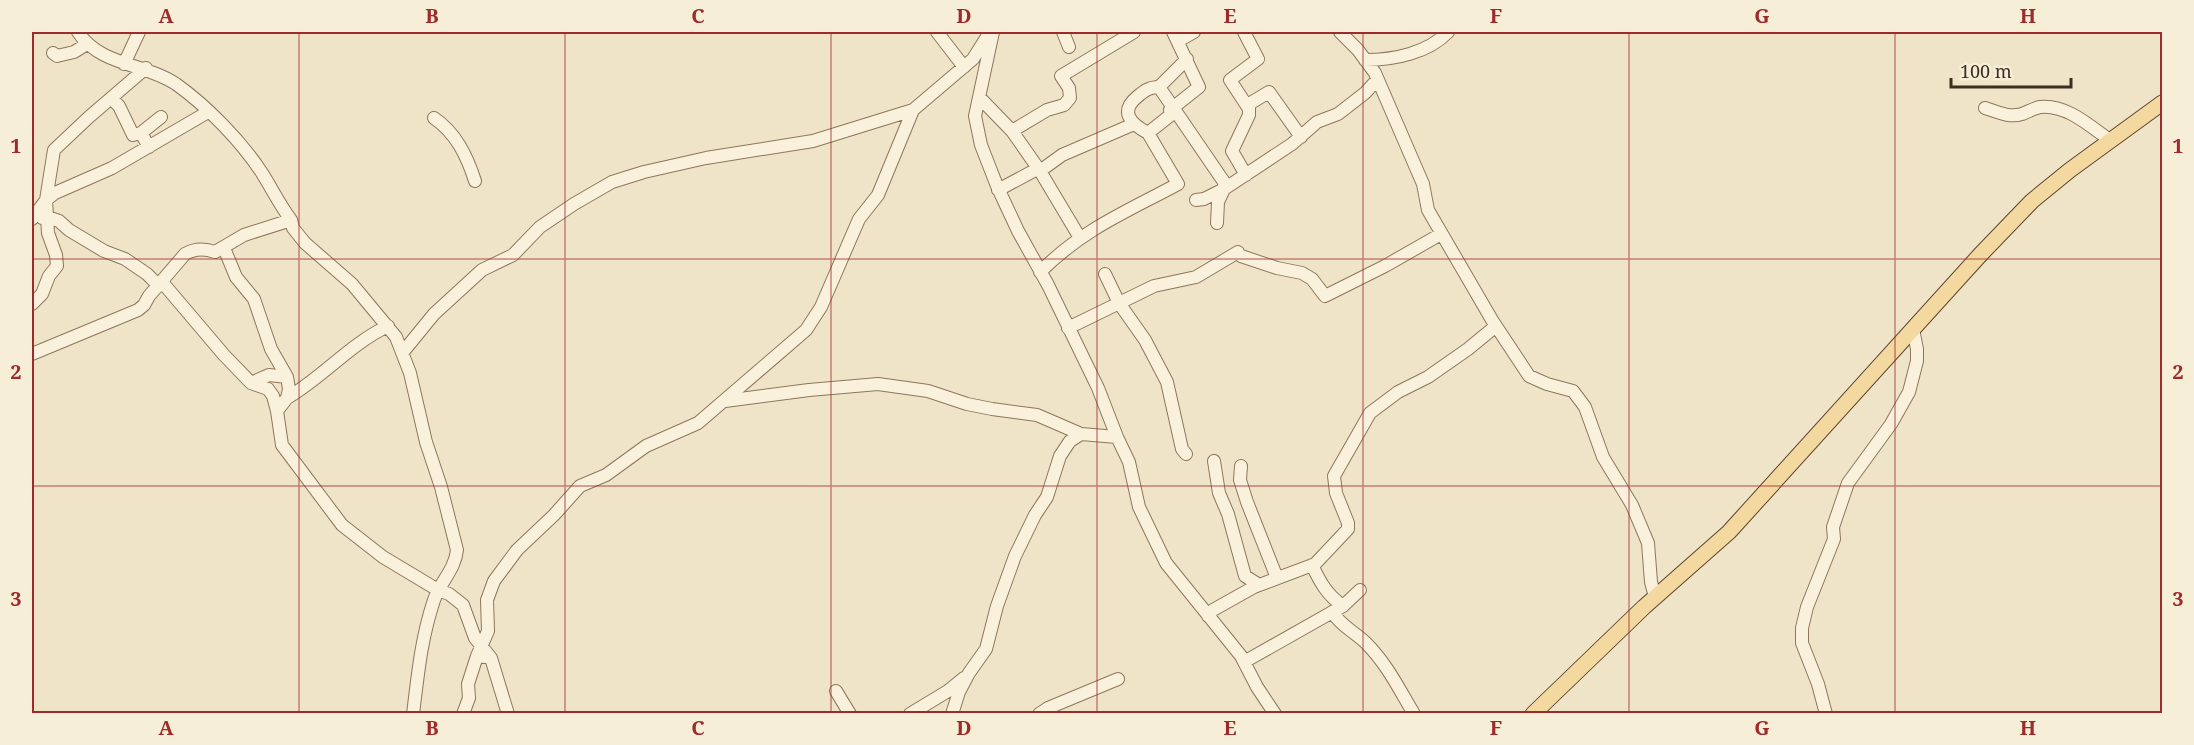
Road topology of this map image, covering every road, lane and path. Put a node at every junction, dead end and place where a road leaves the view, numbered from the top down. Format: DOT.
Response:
graph roads {
  1 [pos="78,32"];
  2 [pos="139,32"];
  3 [pos="937,32"];
  4 [pos="992,32"];
  5 [pos="1063,32"];
  6 [pos="1134,32"];
  7 [pos="1194,32"];
  8 [pos="1244,32"];
  9 [pos="1340,32"];
  10 [pos="1448,32"];
  11 [pos="1175,36"];
  12 [pos="1115,37"];
  13 [pos="87,44"];
  14 [pos="1069,47"];
  15 [pos="53,53"];
  16 [pos="1187,59"];
  17 [pos="1365,60"];
  18 [pos="124,64"];
  19 [pos="964,67"];
  20 [pos="146,69"];
  21 [pos="1377,80"];
  22 [pos="1159,87"];
  23 [pos="111,98"];
  24 [pos="979,98"];
  25 [pos="2163,103"];
  26 [pos="1172,108"];
  27 [pos="1985,108"];
  28 [pos="1249,109"];
  29 [pos="913,110"];
  30 [pos="208,112"];
  31 [pos="160,117"];
  32 [pos="434,118"];
  33 [pos="1134,124"];
  34 [pos="1012,130"];
  35 [pos="141,133"];
  36 [pos="1148,133"];
  37 [pos="1301,137"];
  38 [pos="2111,141"];
  39 [pos="149,147"];
  40 [pos="1040,169"];
  41 [pos="1246,175"];
  42 [pos="475,181"];
  43 [pos="1224,189"];
  44 [pos="998,190"];
  45 [pos="46,200"];
  46 [pos="1196,200"];
  47 [pos="47,217"];
  48 [pos="32,219"];
  49 [pos="291,220"];
  50 [pos="1217,223"];
  51 [pos="1441,234"];
  52 [pos="1080,238"];
  53 [pos="224,248"];
  54 [pos="1040,272"];
  55 [pos="1105,274"];
  56 [pos="162,281"];
  57 [pos="1118,302"];
  58 [pos="32,304"];
  59 [pos="388,326"];
  60 [pos="1496,326"];
  61 [pos="1068,328"];
  62 [pos="1913,329"];
  63 [pos="404,352"];
  64 [pos="32,354"];
  65 [pos="287,377"];
  66 [pos="251,383"];
  67 [pos="287,398"];
  68 [pos="724,401"];
  69 [pos="277,411"];
  70 [pos="1081,434"];
  71 [pos="1117,437"];
  72 [pos="1186,454"];
  73 [pos="1214,461"];
  74 [pos="1241,466"];
  75 [pos="1312,565"];
  76 [pos="1277,578"];
  77 [pos="1259,585"];
  78 [pos="1360,590"];
  79 [pos="438,591"];
  80 [pos="1655,597"];
  81 [pos="1343,606"];
  82 [pos="1332,612"];
  83 [pos="1208,616"];
  84 [pos="479,651"];
  85 [pos="1244,662"];
  86 [pos="969,673"];
  87 [pos="1118,679"];
  88 [pos="836,691"];
  89 [pos="1412,710"];
  90 [pos="413,714"];
  91 [pos="464,714"];
  92 [pos="508,714"];
  93 [pos="850,714"];
  94 [pos="910,714"];
  95 [pos="952,714"];
  96 [pos="1039,714"];
  97 [pos="1275,714"];
  98 [pos="1398,714"];
  99 [pos="1533,714"];
  100 [pos="1826,714"];
  1 -- 13 [label="street"];
  2 -- 18 [label="street"];
  3 -- 19 [label="street"];
  4 -- 19 [label="street"];
  4 -- 24 [label="street"];
  5 -- 14 [label="street"];
  6 -- 12 [label="street"];
  7 -- 11 [label="street"];
  8 -- 28 [label="street"];
  9 -- 17 [label="street"];
  10 -- 17 [label="street"];
  11 -- 16 [label="street"];
  12 -- 34 [label="street"];
  13 -- 15 [label="street"];
  13 -- 18 [label="street"];
  16 -- 22 [label="street"];
  16 -- 26 [label="street"];
  17 -- 21 [label="street"];
  18 -- 20 [label="street"];
  19 -- 29 [label="street"];
  20 -- 23 [label="street"];
  20 -- 30 [label="street"];
  21 -- 37 [label="street"];
  21 -- 51 [label="street"];
  22 -- 26 [label="street"];
  22 -- 33 [label="street"];
  23 -- 35 [label="street"];
  23 -- 45 [label="street"];
  24 -- 34 [label="street"];
  24 -- 44 [label="street"];
  25 -- 38 [label="main road"];
  26 -- 36 [label="street"];
  26 -- 43 [label="street"];
  27 -- 38 [label="street"];
  28 -- 37 [label="street"];
  28 -- 41 [label="street"];
  29 -- 63 [label="street"];
  29 -- 68 [label="street"];
  30 -- 39 [label="street"];
  30 -- 49 [label="street"];
  31 -- 35 [label="street"];
  32 -- 42 [label="street"];
  33 -- 36 [label="street"];
  33 -- 40 [label="street"];
  34 -- 40 [label="street"];
  35 -- 39 [label="street"];
  36 -- 52 [label="street"];
  37 -- 41 [label="street"];
  38 -- 62 [label="main road"];
  39 -- 45 [label="street"];
  40 -- 44 [label="street"];
  40 -- 52 [label="street"];
  41 -- 43 [label="street"];
  43 -- 46 [label="street"];
  43 -- 50 [label="street"];
  44 -- 54 [label="street"];
  45 -- 47 [label="street"];
  45 -- 48 [label="street"];
  47 -- 48 [label="street"];
  47 -- 56 [label="street"];
  47 -- 58 [label="street"];
  49 -- 53 [label="street"];
  49 -- 59 [label="street"];
  51 -- 57 [label="street"];
  51 -- 60 [label="street"];
  52 -- 54 [label="street"];
  53 -- 56 [label="street"];
  53 -- 65 [label="street"];
  54 -- 61 [label="street"];
  55 -- 57 [label="street"];
  56 -- 64 [label="street"];
  56 -- 66 [label="street"];
  57 -- 61 [label="street"];
  57 -- 72 [label="street"];
  59 -- 63 [label="street"];
  59 -- 67 [label="street"];
  60 -- 75 [label="street"];
  60 -- 80 [label="street"];
  61 -- 71 [label="street"];
  62 -- 80 [label="main road"];
  62 -- 100 [label="street"];
  63 -- 79 [label="street"];
  65 -- 66 [label="street"];
  65 -- 67 [label="street"];
  66 -- 69 [label="street"];
  67 -- 69 [label="street"];
  68 -- 70 [label="street"];
  68 -- 84 [label="street"];
  69 -- 79 [label="street"];
  70 -- 71 [label="street"];
  70 -- 86 [label="street"];
  71 -- 83 [label="street"];
  73 -- 77 [label="street"];
  74 -- 76 [label="street"];
  75 -- 76 [label="street"];
  75 -- 81 [label="street"];
  76 -- 77 [label="street"];
  77 -- 83 [label="street"];
  78 -- 81 [label="street"];
  79 -- 84 [label="street"];
  79 -- 90 [label="street"];
  80 -- 99 [label="main road"];
  81 -- 82 [label="street"];
  82 -- 85 [label="street"];
  82 -- 89 [label="street"];
  83 -- 85 [label="street"];
  84 -- 91 [label="street"];
  84 -- 92 [label="street"];
  85 -- 97 [label="street"];
  86 -- 94 [label="street"];
  86 -- 95 [label="street"];
  87 -- 96 [label="street"];
  88 -- 93 [label="street"];
  89 -- 98 [label="street"];
}
